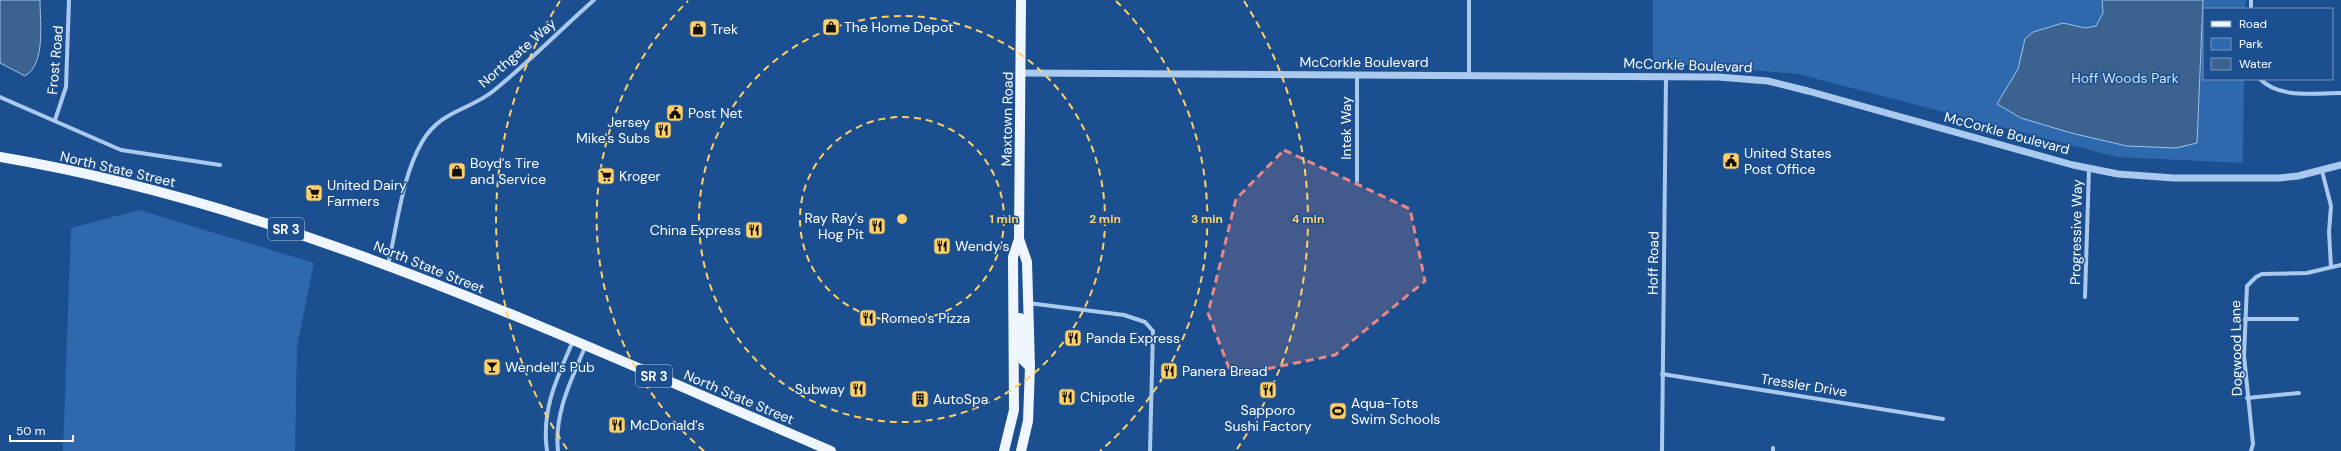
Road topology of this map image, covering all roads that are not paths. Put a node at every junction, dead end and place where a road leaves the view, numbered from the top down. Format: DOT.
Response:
graph roads {
  1 [pos="69,0"];
  2 [pos="594,0"];
  3 [pos="1021,0"];
  4 [pos="1469,0"];
  5 [pos="1021,73"];
  6 [pos="1357,75"];
  7 [pos="1469,75"];
  8 [pos="1666,76"];
  9 [pos="2261,80"];
  10 [pos="2341,93"];
  11 [pos="0,97"];
  12 [pos="55,120"];
  13 [pos="0,157"];
  14 [pos="220,164"];
  15 [pos="2341,165"];
  16 [pos="2089,168"];
  17 [pos="2322,171"];
  18 [pos="1357,181"];
  19 [pos="1019,238"];
  20 [pos="388,265"];
  21 [pos="2341,265"];
  22 [pos="2331,267"];
  23 [pos="1013,297"];
  24 [pos="2085,297"];
  25 [pos="1028,303"];
  26 [pos="2297,319"];
  27 [pos="2245,320"];
  28 [pos="573,341"];
  29 [pos="585,347"];
  30 [pos="1030,367"];
  31 [pos="1662,374"];
  32 [pos="2300,393"];
  33 [pos="2247,398"];
  34 [pos="1943,419"];
  35 [pos="547,451"];
  36 [pos="558,451"];
  37 [pos="830,451"];
  38 [pos="1004,451"];
  39 [pos="1021,451"];
  40 [pos="1150,451"];
  41 [pos="1662,451"];
  42 [pos="2251,451"];
  1 -- 12 [label="street, Frost Road"];
  2 -- 20 [label="street, Northgate Way"];
  3 -- 5 [label="main road, Maxtown Road"];
  4 -- 7 [label="street"];
  5 -- 6 [label="street, McCorkle Boulevard"];
  5 -- 19 [label="main road, Maxtown Road"];
  6 -- 7 [label="street, McCorkle Boulevard"];
  6 -- 18 [label="street, Intek Way"];
  7 -- 8 [label="street, McCorkle Boulevard"];
  8 -- 16 [label="street, McCorkle Boulevard"];
  8 -- 31 [label="street, Hoff Road"];
  9 -- 10 [label="street"];
  11 -- 12 [label="street"];
  12 -- 14 [label="street"];
  13 -- 20 [label="main road, North State Street / SR 3"];
  15 -- 17 [label="street, McCorkle Boulevard"];
  16 -- 17 [label="street, McCorkle Boulevard"];
  16 -- 24 [label="street, Progressive Way"];
  17 -- 22 [label="street"];
  19 -- 23 [label="main road, Maxtown Road"];
  19 -- 25 [label="main road, Maxtown Road"];
  20 -- 28 [label="main road, North State Street / SR 3"];
  21 -- 22 [label="street, Dogwood Lane"];
  22 -- 27 [label="street, Dogwood Lane"];
  23 -- 30 [label="main road"];
  23 -- 38 [label="main road, Maxtown Road"];
  25 -- 30 [label="main road, Maxtown Road"];
  25 -- 40 [label="street"];
  26 -- 27 [label="street"];
  27 -- 33 [label="street, Dogwood Lane"];
  28 -- 29 [label="main road, North State Street / SR 3"];
  28 -- 35 [label="street"];
  29 -- 36 [label="street"];
  29 -- 37 [label="main road, North State Street / SR 3"];
  30 -- 39 [label="main road, Maxtown Road"];
  31 -- 34 [label="street, Tressler Drive"];
  31 -- 41 [label="street, Hoff Road"];
  32 -- 33 [label="street"];
  33 -- 42 [label="street, Dogwood Lane"];
}
